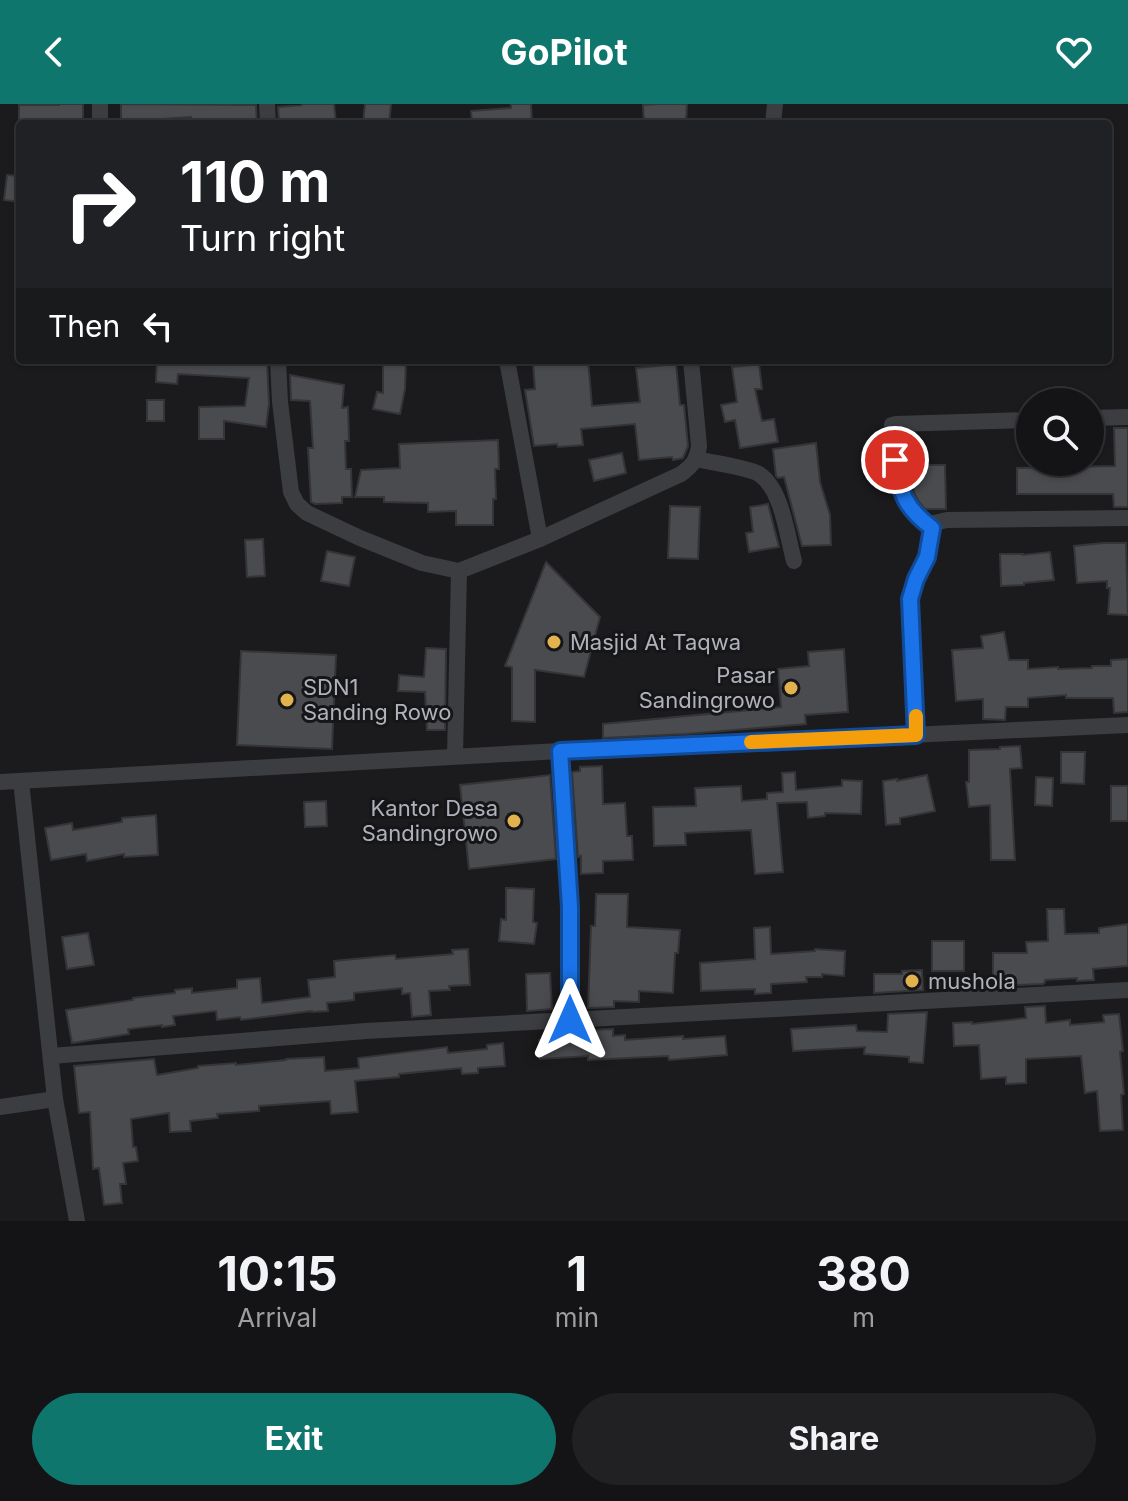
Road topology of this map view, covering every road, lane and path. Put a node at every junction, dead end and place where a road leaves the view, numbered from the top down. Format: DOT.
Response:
graph roads {
  1 [pos="278,364"];
  2 [pos="508,364"];
  3 [pos="691,364"];
  4 [pos="1128,417"];
  5 [pos="1104,418"];
  6 [pos="1016,420"];
  7 [pos="697,459"];
  8 [pos="1128,518"];
  9 [pos="932,528"];
  10 [pos="540,539"];
  11 [pos="794,561"];
  12 [pos="459,571"];
  13 [pos="1128,725"];
  14 [pos="916,735"];
  15 [pos="560,751"];
  16 [pos="455,756"];
  17 [pos="21,781"];
  18 [pos="0,782"];
  19 [pos="1128,990"];
  20 [pos="570,1020"];
  21 [pos="51,1056"];
  22 [pos="55,1099"];
  23 [pos="0,1107"];
  24 [pos="77,1221"];
  1 -- 12 [label="street"];
  2 -- 10 [label="street"];
  3 -- 7 [label="street"];
  4 -- 5 [label="street"];
  6 -- 9 [label="street"];
  7 -- 10 [label="street"];
  7 -- 11 [label="street"];
  8 -- 9 [label="street"];
  9 -- 14 [label="street"];
  10 -- 12 [label="street"];
  12 -- 16 [label="street"];
  13 -- 14 [label="street"];
  14 -- 15 [label="street"];
  15 -- 16 [label="street"];
  15 -- 20 [label="street"];
  16 -- 17 [label="street"];
  17 -- 18 [label="street"];
  17 -- 21 [label="street"];
  19 -- 20 [label="street"];
  20 -- 21 [label="street"];
  21 -- 22 [label="street"];
  22 -- 23 [label="street"];
  22 -- 24 [label="street"];
}
